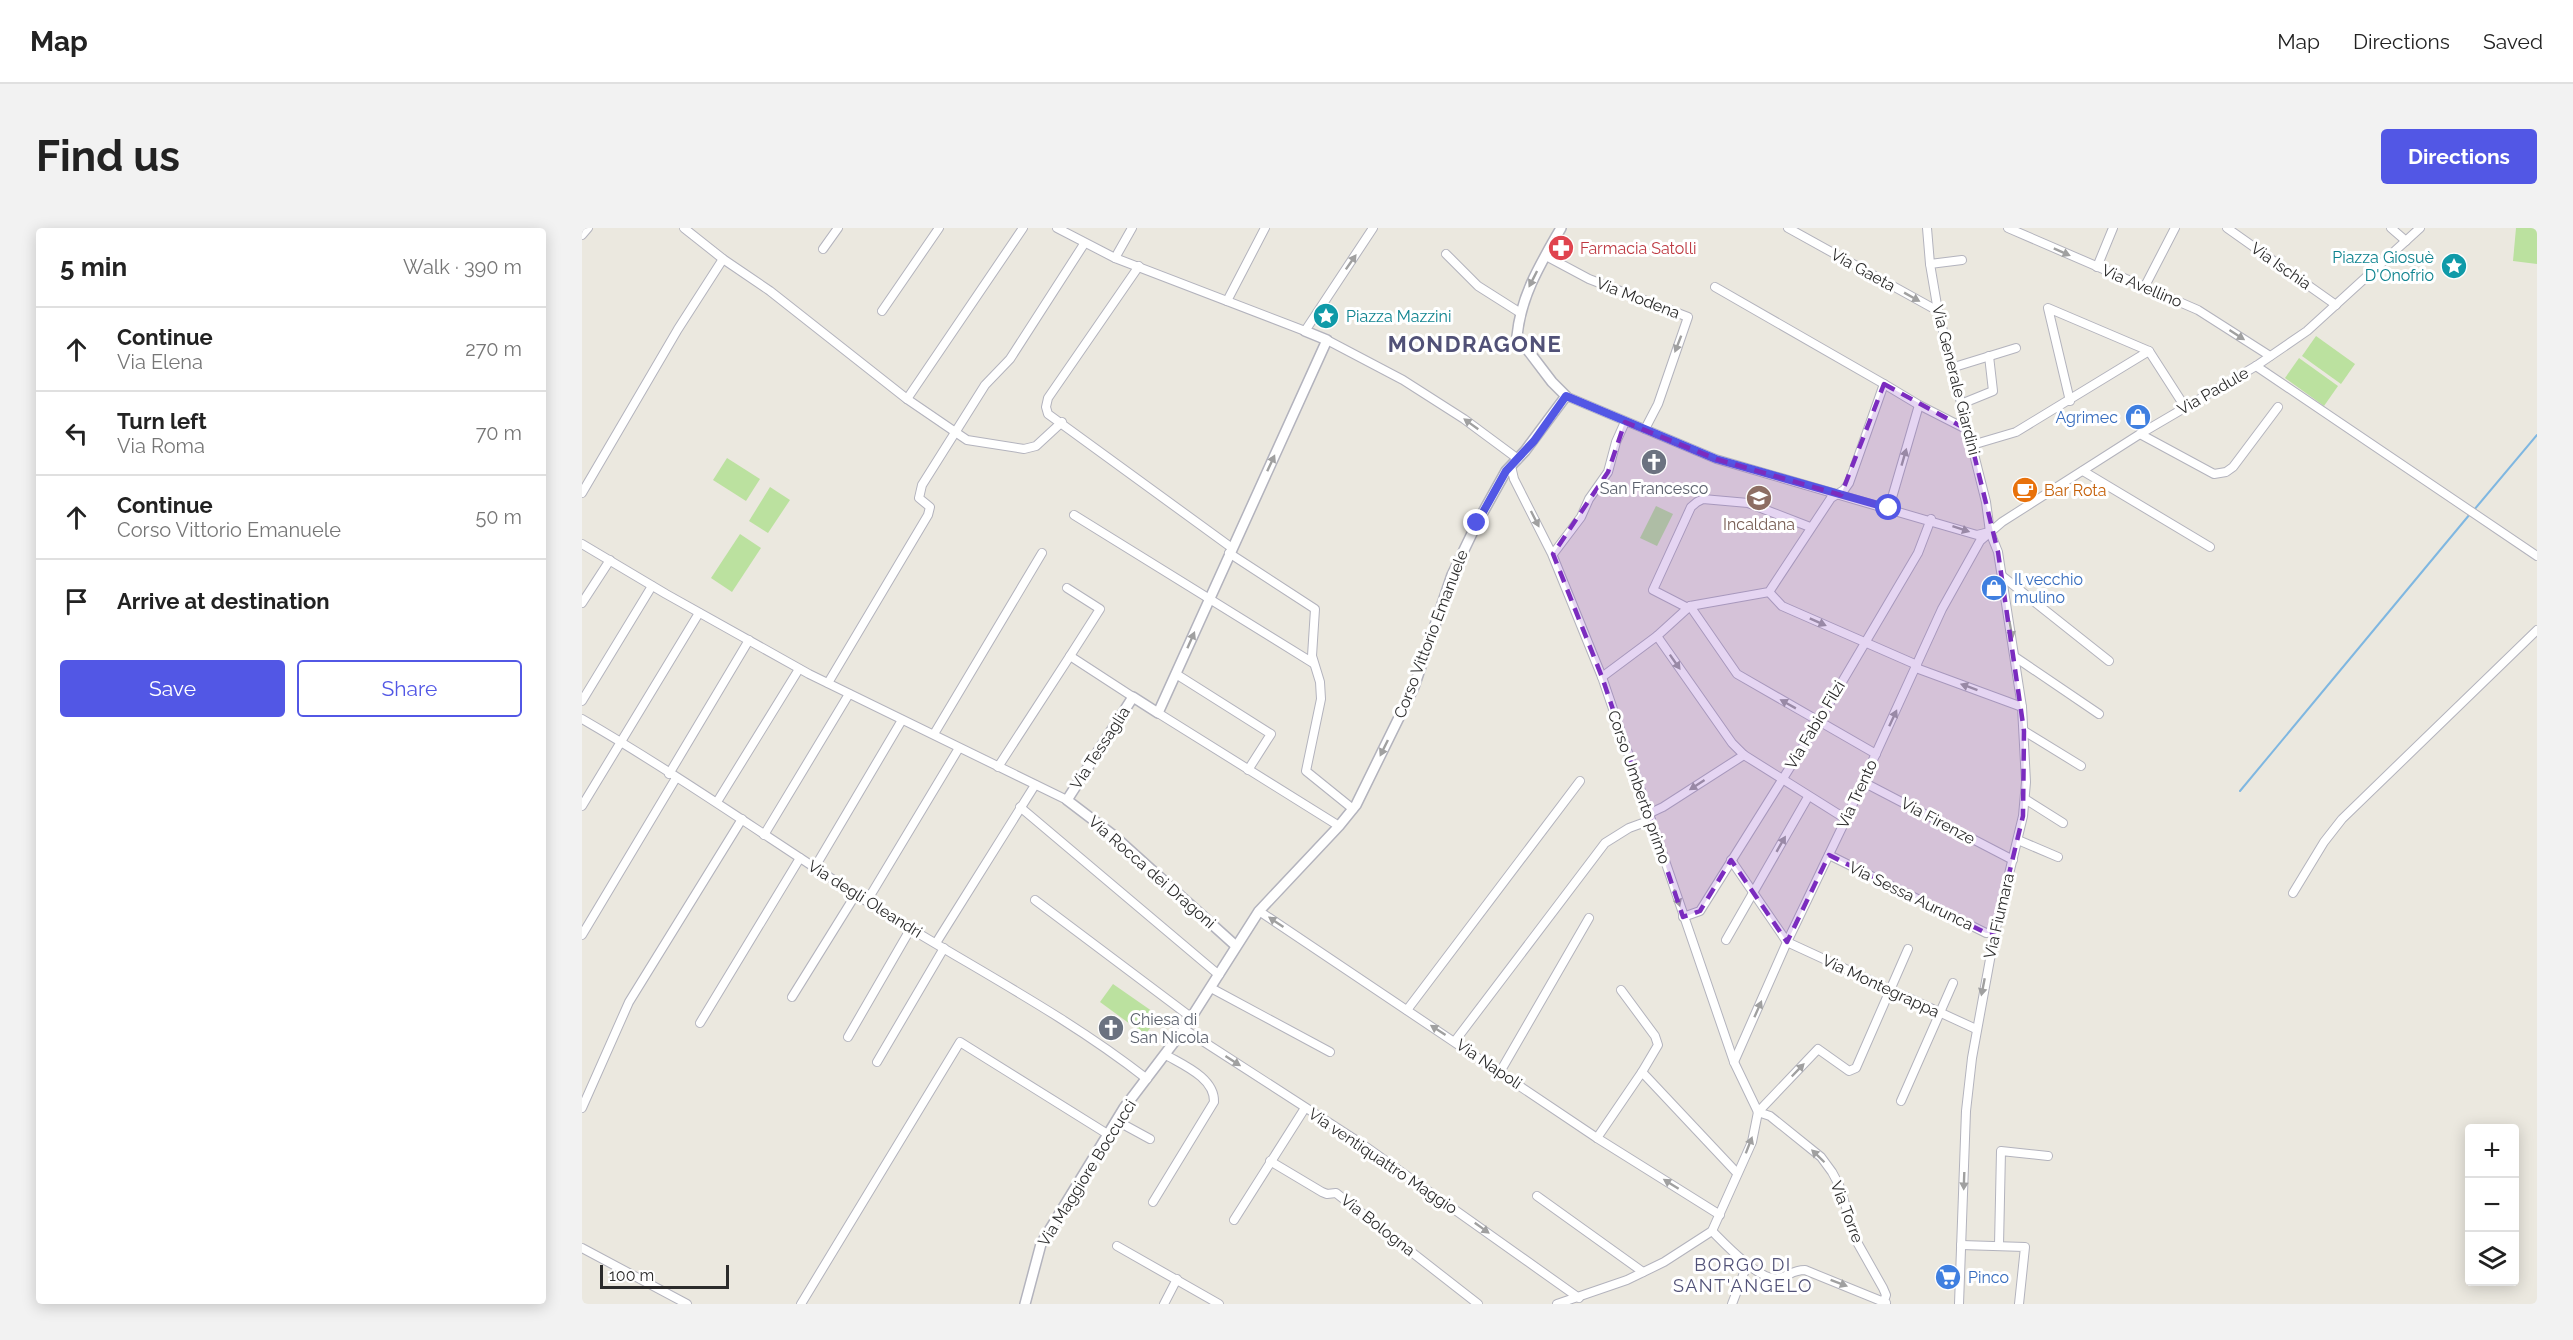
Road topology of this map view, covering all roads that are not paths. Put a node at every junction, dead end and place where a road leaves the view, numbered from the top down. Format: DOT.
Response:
graph roads {
  1 [pos="588,228"];
  2 [pos="684,228"];
  3 [pos="838,228"];
  4 [pos="939,228"];
  5 [pos="1023,228"];
  6 [pos="1058,228"];
  7 [pos="1132,228"];
  8 [pos="1265,228"];
  9 [pos="1373,228"];
  10 [pos="1561,228"];
  11 [pos="1788,228"];
  12 [pos="1927,228"];
  13 [pos="2008,228"];
  14 [pos="2113,228"];
  15 [pos="2175,228"];
  16 [pos="2227,228"];
  17 [pos="2391,228"];
  18 [pos="2420,228"];
  19 [pos="582,235"];
  20 [pos="2406,242"];
  21 [pos="1084,244"];
  22 [pos="823,249"];
  23 [pos="1446,254"];
  24 [pos="1545,256"];
  25 [pos="1115,258"];
  26 [pos="723,259"];
  27 [pos="1962,260"];
  28 [pos="1930,264"];
  29 [pos="1139,266"];
  30 [pos="2097,267"];
  31 [pos="2145,286"];
  32 [pos="1715,287"];
  33 [pos="1227,301"];
  34 [pos="2336,305"];
  35 [pos="882,311"];
  36 [pos="1938,311"];
  37 [pos="1520,312"];
  38 [pos="1305,331"];
  39 [pos="1327,340"];
  40 [pos="2016,348"];
  41 [pos="2149,351"];
  42 [pos="1989,356"];
  43 [pos="2270,356"];
  44 [pos="2256,366"];
  45 [pos="1951,368"];
  46 [pos="1884,384"];
  47 [pos="1566,396"];
  48 [pos="907,399"];
  49 [pos="2070,401"];
  50 [pos="1961,404"];
  51 [pos="1919,405"];
  52 [pos="2185,407"];
  53 [pos="2278,408"];
  54 [pos="1062,422"];
  55 [pos="1625,422"];
  56 [pos="1645,429"];
  57 [pos="1968,430"];
  58 [pos="955,433"];
  59 [pos="2140,434"];
  60 [pos="1972,445"];
  61 [pos="1515,463"];
  62 [pos="2083,471"];
  63 [pos="582,493"];
  64 [pos="1838,494"];
  65 [pos="1889,508"];
  66 [pos="1074,514"];
  67 [pos="1932,519"];
  68 [pos="1810,526"];
  69 [pos="1990,532"];
  70 [pos="582,544"];
  71 [pos="2210,547"];
  72 [pos="1231,550"];
  73 [pos="1042,553"];
  74 [pos="1552,554"];
  75 [pos="2537,556"];
  76 [pos="610,560"];
  77 [pos="2002,576"];
  78 [pos="652,586"];
  79 [pos="1066,588"];
  80 [pos="1769,591"];
  81 [pos="1210,598"];
  82 [pos="582,603"];
  83 [pos="1689,607"];
  84 [pos="699,613"];
  85 [pos="2537,630"];
  86 [pos="1657,636"];
  87 [pos="749,640"];
  88 [pos="1864,642"];
  89 [pos="1070,656"];
  90 [pos="2015,657"];
  91 [pos="2109,661"];
  92 [pos="1313,663"];
  93 [pos="1916,667"];
  94 [pos="800,669"];
  95 [pos="1176,674"];
  96 [pos="1602,677"];
  97 [pos="828,683"];
  98 [pos="849,694"];
  99 [pos="1133,697"];
  100 [pos="582,701"];
  101 [pos="2022,707"];
  102 [pos="1158,713"];
  103 [pos="2099,714"];
  104 [pos="582,719"];
  105 [pos="903,720"];
  106 [pos="1819,721"];
  107 [pos="2024,731"];
  108 [pos="934,734"];
  109 [pos="620,741"];
  110 [pos="959,748"];
  111 [pos="1876,754"];
  112 [pos="1744,755"];
  113 [pos="2081,766"];
  114 [pos="998,767"];
  115 [pos="1248,770"];
  116 [pos="672,776"];
  117 [pos="1782,780"];
  118 [pos="1580,781"];
  119 [pos="1863,782"];
  120 [pos="1035,785"];
  121 [pos="1808,797"];
  122 [pos="2025,799"];
  123 [pos="1067,800"];
  124 [pos="717,802"];
  125 [pos="582,806"];
  126 [pos="1020,807"];
  127 [pos="1353,809"];
  128 [pos="1649,817"];
  129 [pos="742,819"];
  130 [pos="1846,819"];
  131 [pos="2063,823"];
  132 [pos="1339,826"];
  133 [pos="764,835"];
  134 [pos="2018,840"];
  135 [pos="1829,855"];
  136 [pos="2058,857"];
  137 [pos="800,858"];
  138 [pos="1731,860"];
  139 [pos="2013,860"];
  140 [pos="815,867"];
  141 [pos="1754,892"];
  142 [pos="2293,893"];
  143 [pos="856,894"];
  144 [pos="1035,900"];
  145 [pos="867,901"];
  146 [pos="1259,911"];
  147 [pos="1683,917"];
  148 [pos="1589,918"];
  149 [pos="911,928"];
  150 [pos="1995,932"];
  151 [pos="582,935"];
  152 [pos="1726,940"];
  153 [pos="1787,942"];
  154 [pos="936,943"];
  155 [pos="1236,946"];
  156 [pos="944,948"];
  157 [pos="1908,949"];
  158 [pos="1219,975"];
  159 [pos="1953,983"];
  160 [pos="1211,988"];
  161 [pos="1621,990"];
  162 [pos="1890,990"];
  163 [pos="792,998"];
  164 [pos="1407,1010"];
  165 [pos="1940,1013"];
  166 [pos="1192,1018"];
  167 [pos="700,1023"];
  168 [pos="1184,1029"];
  169 [pos="1976,1029"];
  170 [pos="848,1037"];
  171 [pos="1455,1041"];
  172 [pos="1330,1052"];
  173 [pos="1166,1055"];
  174 [pos="877,1062"];
  175 [pos="1734,1062"];
  176 [pos="1500,1072"];
  177 [pos="1642,1072"];
  178 [pos="1147,1080"];
  179 [pos="1901,1101"];
  180 [pos="582,1108"];
  181 [pos="1305,1108"];
  182 [pos="1758,1112"];
  183 [pos="1117,1121"];
  184 [pos="1109,1135"];
  185 [pos="1597,1138"];
  186 [pos="1150,1139"];
  187 [pos="2048,1156"];
  188 [pos="1270,1161"];
  189 [pos="1737,1173"];
  190 [pos="1537,1196"];
  191 [pos="1153,1202"];
  192 [pos="1720,1215"];
  193 [pos="1234,1220"];
  194 [pos="1712,1231"];
  195 [pos="1961,1245"];
  196 [pos="1999,1245"];
  197 [pos="1117,1246"];
  198 [pos="582,1248"];
  199 [pos="1747,1265"];
  200 [pos="1643,1272"];
  201 [pos="1177,1279"];
  202 [pos="1579,1298"];
  203 [pos="1885,1303"];
  204 [pos="687,1304"];
  205 [pos="801,1304"];
  206 [pos="1025,1304"];
  207 [pos="1164,1304"];
  208 [pos="1219,1304"];
  209 [pos="1478,1304"];
  210 [pos="1557,1304"];
  211 [pos="1732,1304"];
  212 [pos="1959,1304"];
  213 [pos="2019,1304"];
  1 -- 19 [label="street"];
  2 -- 26 [label="street"];
  3 -- 22 [label="street"];
  4 -- 35 [label="street"];
  5 -- 48 [label="street"];
  6 -- 21 [label="street"];
  7 -- 25 [label="street"];
  8 -- 33 [label="street"];
  38 -- 9 [label="street, one-way"];
  10 -- 24 [label="street"];
  11 -- 36 [label="street, Via Gaeta, one-way"];
  12 -- 28 [label="street, Via Generale Giardini"];
  13 -- 30 [label="street, Via Avellino, one-way"];
  14 -- 30 [label="street"];
  15 -- 31 [label="street"];
  16 -- 34 [label="street, Via Ischia"];
  17 -- 20 [label="street"];
  18 -- 20 [label="street, Via Padule"];
  20 -- 34 [label="street, Via Padule"];
  21 -- 25 [label="street"];
  21 -- 58 [label="street"];
  23 -- 37 [label="street"];
  24 -- 37 [label="street, one-way"];
  24 -- 56 [label="street, Via Modena, one-way"];
  25 -- 29 [label="street"];
  26 -- 48 [label="street"];
  26 -- 63 [label="street"];
  27 -- 28 [label="street"];
  28 -- 36 [label="street, Via Generale Giardini"];
  29 -- 33 [label="street"];
  29 -- 54 [label="street"];
  30 -- 31 [label="street, Via Avellino"];
  31 -- 43 [label="street, Via Avellino, one-way"];
  32 -- 46 [label="street"];
  33 -- 38 [label="street"];
  34 -- 43 [label="street, Via Padule"];
  36 -- 45 [label="street, Via Generale Giardini"];
  37 -- 47 [label="street"];
  38 -- 39 [label="street"];
  61 -- 39 [label="street, one-way"];
  72 -- 39 [label="street, one-way"];
  40 -- 42 [label="street"];
  41 -- 49 [label="street"];
  41 -- 49 [label="street"];
  41 -- 52 [label="street"];
  42 -- 45 [label="street"];
  42 -- 50 [label="street"];
  43 -- 44 [label="street, Via Padule"];
  44 -- 52 [label="street, Via Padule"];
  44 -- 75 [label="street"];
  45 -- 50 [label="street, Via Generale Giardini"];
  46 -- 51 [label="street"];
  46 -- 64 [label="street"];
  47 -- 55 [label="street"];
  47 -- 61 [label="street, Corso Vittorio Emanuele"];
  48 -- 58 [label="street"];
  49 -- 60 [label="street"];
  50 -- 57 [label="street, Via Generale Giardini"];
  51 -- 57 [label="street"];
  65 -- 51 [label="street, one-way"];
  52 -- 59 [label="street, Via Padule"];
  53 -- 59 [label="street"];
  54 -- 58 [label="street"];
  54 -- 72 [label="street"];
  55 -- 56 [label="street"];
  55 -- 74 [label="street"];
  56 -- 64 [label="street"];
  57 -- 60 [label="street, Via Generale Giardini"];
  58 -- 97 [label="street"];
  59 -- 62 [label="street, Via Padule"];
  60 -- 69 [label="street, Via Generale Giardini"];
  61 -- 74 [label="street, Corso Umberto primo, one-way"];
  61 -- 127 [label="street, Corso Vittorio Emanuele, one-way"];
  62 -- 69 [label="street, Via Padule"];
  62 -- 71 [label="street"];
  64 -- 65 [label="street"];
  64 -- 68 [label="street"];
  65 -- 67 [label="street"];
  66 -- 81 [label="street"];
  67 -- 69 [label="street, one-way"];
  67 -- 88 [label="street, Via Fabio Filzi"];
  68 -- 80 [label="street"];
  68 -- 83 [label="street"];
  69 -- 77 [label="street, Via Fiumara"];
  69 -- 93 [label="street, Via Trento"];
  70 -- 76 [label="street"];
  72 -- 81 [label="street"];
  72 -- 92 [label="street"];
  73 -- 108 [label="street"];
  74 -- 96 [label="street, Corso Umberto primo"];
  76 -- 78 [label="street"];
  76 -- 82 [label="street"];
  77 -- 90 [label="street, Via Fiumara, one-way"];
  77 -- 91 [label="street"];
  78 -- 84 [label="street"];
  78 -- 100 [label="street"];
  79 -- 89 [label="street"];
  80 -- 83 [label="street"];
  80 -- 88 [label="street, one-way"];
  81 -- 92 [label="street"];
  95 -- 81 [label="street, one-way"];
  83 -- 86 [label="street"];
  106 -- 83 [label="street, one-way"];
  84 -- 87 [label="street"];
  84 -- 109 [label="street"];
  85 -- 142 [label="street"];
  86 -- 96 [label="street"];
  86 -- 112 [label="street, one-way"];
  87 -- 94 [label="street"];
  87 -- 116 [label="street"];
  88 -- 93 [label="street"];
  88 -- 106 [label="street, Via Fabio Filzi"];
  89 -- 99 [label="street"];
  89 -- 114 [label="street"];
  90 -- 101 [label="street, Via Fiumara"];
  90 -- 103 [label="street"];
  92 -- 127 [label="street"];
  101 -- 93 [label="street, one-way"];
  111 -- 93 [label="street, Via Trento, one-way"];
  94 -- 97 [label="street"];
  94 -- 124 [label="street"];
  95 -- 102 [label="street"];
  95 -- 115 [label="street"];
  96 -- 128 [label="street, Corso Umberto primo"];
  97 -- 98 [label="street"];
  98 -- 105 [label="street"];
  98 -- 133 [label="street"];
  99 -- 102 [label="street"];
  99 -- 123 [label="street, Via Tessaglia"];
  101 -- 107 [label="street, Via Fiumara"];
  102 -- 115 [label="street"];
  104 -- 109 [label="street, Via degli Oleandri"];
  105 -- 108 [label="street"];
  105 -- 140 [label="street"];
  106 -- 111 [label="street"];
  106 -- 117 [label="street, Via Fabio Filzi"];
  107 -- 113 [label="street"];
  107 -- 122 [label="street, Via Fiumara"];
  108 -- 110 [label="street"];
  109 -- 116 [label="street, Via degli Oleandri"];
  109 -- 125 [label="street"];
  110 -- 114 [label="street"];
  110 -- 145 [label="street"];
  111 -- 119 [label="street, Via Trento"];
  112 -- 117 [label="street"];
  112 -- 128 [label="street, one-way"];
  114 -- 120 [label="street"];
  115 -- 132 [label="street"];
  116 -- 124 [label="street, Via degli Oleandri"];
  116 -- 151 [label="street"];
  117 -- 121 [label="street"];
  117 -- 138 [label="street, Via Fabio Filzi"];
  118 -- 164 [label="street"];
  119 -- 130 [label="street, Via Trento"];
  119 -- 139 [label="street, Via Firenze"];
  120 -- 123 [label="street"];
  120 -- 126 [label="street"];
  121 -- 130 [label="street"];
  141 -- 121 [label="street, one-way"];
  122 -- 131 [label="street"];
  122 -- 134 [label="street, Via Fiumara"];
  123 -- 155 [label="street, Via Rocca dei Dragoni"];
  124 -- 129 [label="street, Via degli Oleandri"];
  126 -- 154 [label="street"];
  126 -- 158 [label="street"];
  127 -- 132 [label="street, Corso Vittorio Emanuele"];
  128 -- 147 [label="street, Corso Umberto primo, one-way"];
  128 -- 171 [label="street"];
  129 -- 133 [label="street, Via degli Oleandri"];
  129 -- 180 [label="street"];
  130 -- 135 [label="street, Via Trento"];
  132 -- 146 [label="street, Corso Vittorio Emanuele"];
  133 -- 137 [label="street, Via degli Oleandri"];
  134 -- 136 [label="street"];
  134 -- 139 [label="street, Via Fiumara"];
  135 -- 150 [label="street, Via Sessa Aurunca"];
  135 -- 153 [label="street, Via Trento"];
  137 -- 140 [label="street, Via degli Oleandri"];
  137 -- 167 [label="street"];
  138 -- 141 [label="street"];
  138 -- 147 [label="street, Via Fabio Filzi"];
  139 -- 150 [label="street, Via Fiumara"];
  140 -- 143 [label="street, Via degli Oleandri"];
  141 -- 152 [label="street"];
  141 -- 153 [label="street"];
  143 -- 145 [label="street, Via degli Oleandri"];
  143 -- 163 [label="street"];
  144 -- 166 [label="street"];
  145 -- 149 [label="street, Via degli Oleandri"];
  146 -- 155 [label="street, Corso Vittorio Emanuele"];
  164 -- 146 [label="street, Via Napoli, one-way"];
  147 -- 175 [label="street, Corso Umberto primo"];
  148 -- 176 [label="street"];
  149 -- 154 [label="street, Via degli Oleandri"];
  149 -- 170 [label="street"];
  150 -- 169 [label="street, Via Fiumara, one-way"];
  153 -- 162 [label="street, Via Montegrappa"];
  175 -- 153 [label="street, Via Trento, one-way"];
  154 -- 156 [label="street, Via degli Oleandri"];
  155 -- 158 [label="street, Corso Vittorio Emanuele"];
  156 -- 174 [label="street"];
  156 -- 178 [label="street, Via degli Oleandri"];
  157 -- 162 [label="street"];
  158 -- 160 [label="street, Corso Vittorio Emanuele"];
  159 -- 165 [label="street"];
  160 -- 166 [label="street, Via Maggiore Boccucci"];
  160 -- 172 [label="street"];
  161 -- 177 [label="street"];
  162 -- 165 [label="street, Via Montegrappa"];
  182 -- 162 [label="street, one-way"];
  171 -- 164 [label="street, Via Napoli, one-way"];
  165 -- 169 [label="street, Via Montegrappa"];
  165 -- 179 [label="street"];
  166 -- 168 [label="street, Via Maggiore Boccucci"];
  168 -- 173 [label="street, Via Maggiore Boccucci"];
  168 -- 181 [label="street, Via ventiquattro Maggio, one-way"];
  169 -- 195 [label="street, Via Fiumara, one-way"];
  171 -- 176 [label="street, Via Napoli"];
  173 -- 178 [label="street, Via Maggiore Boccucci"];
  173 -- 191 [label="street"];
  175 -- 182 [label="street, Corso Umberto primo"];
  176 -- 185 [label="street, Via Napoli"];
  177 -- 185 [label="street"];
  177 -- 189 [label="street"];
  178 -- 183 [label="street, Via Maggiore Boccucci"];
  181 -- 188 [label="street"];
  181 -- 202 [label="street, Via ventiquattro Maggio, one-way"];
  189 -- 182 [label="street, one-way"];
  203 -- 182 [label="street, Via Torre, one-way"];
  183 -- 184 [label="street, Via Maggiore Boccucci"];
  183 -- 186 [label="street"];
  184 -- 205 [label="street"];
  184 -- 206 [label="street, Via Maggiore Boccucci"];
  192 -- 185 [label="street, Via Napoli, one-way"];
  187 -- 196 [label="street"];
  188 -- 193 [label="street"];
  188 -- 209 [label="street, Via Bologna"];
  189 -- 192 [label="street"];
  190 -- 200 [label="street"];
  192 -- 194 [label="street"];
  194 -- 199 [label="street"];
  194 -- 200 [label="street"];
  195 -- 196 [label="street"];
  195 -- 212 [label="street, Via Fiumara"];
  196 -- 213 [label="street"];
  197 -- 201 [label="street"];
  198 -- 204 [label="street"];
  199 -- 203 [label="street, one-way"];
  199 -- 211 [label="street"];
  200 -- 202 [label="street"];
  201 -- 207 [label="street"];
  201 -- 208 [label="street"];
  202 -- 210 [label="street"];
}
